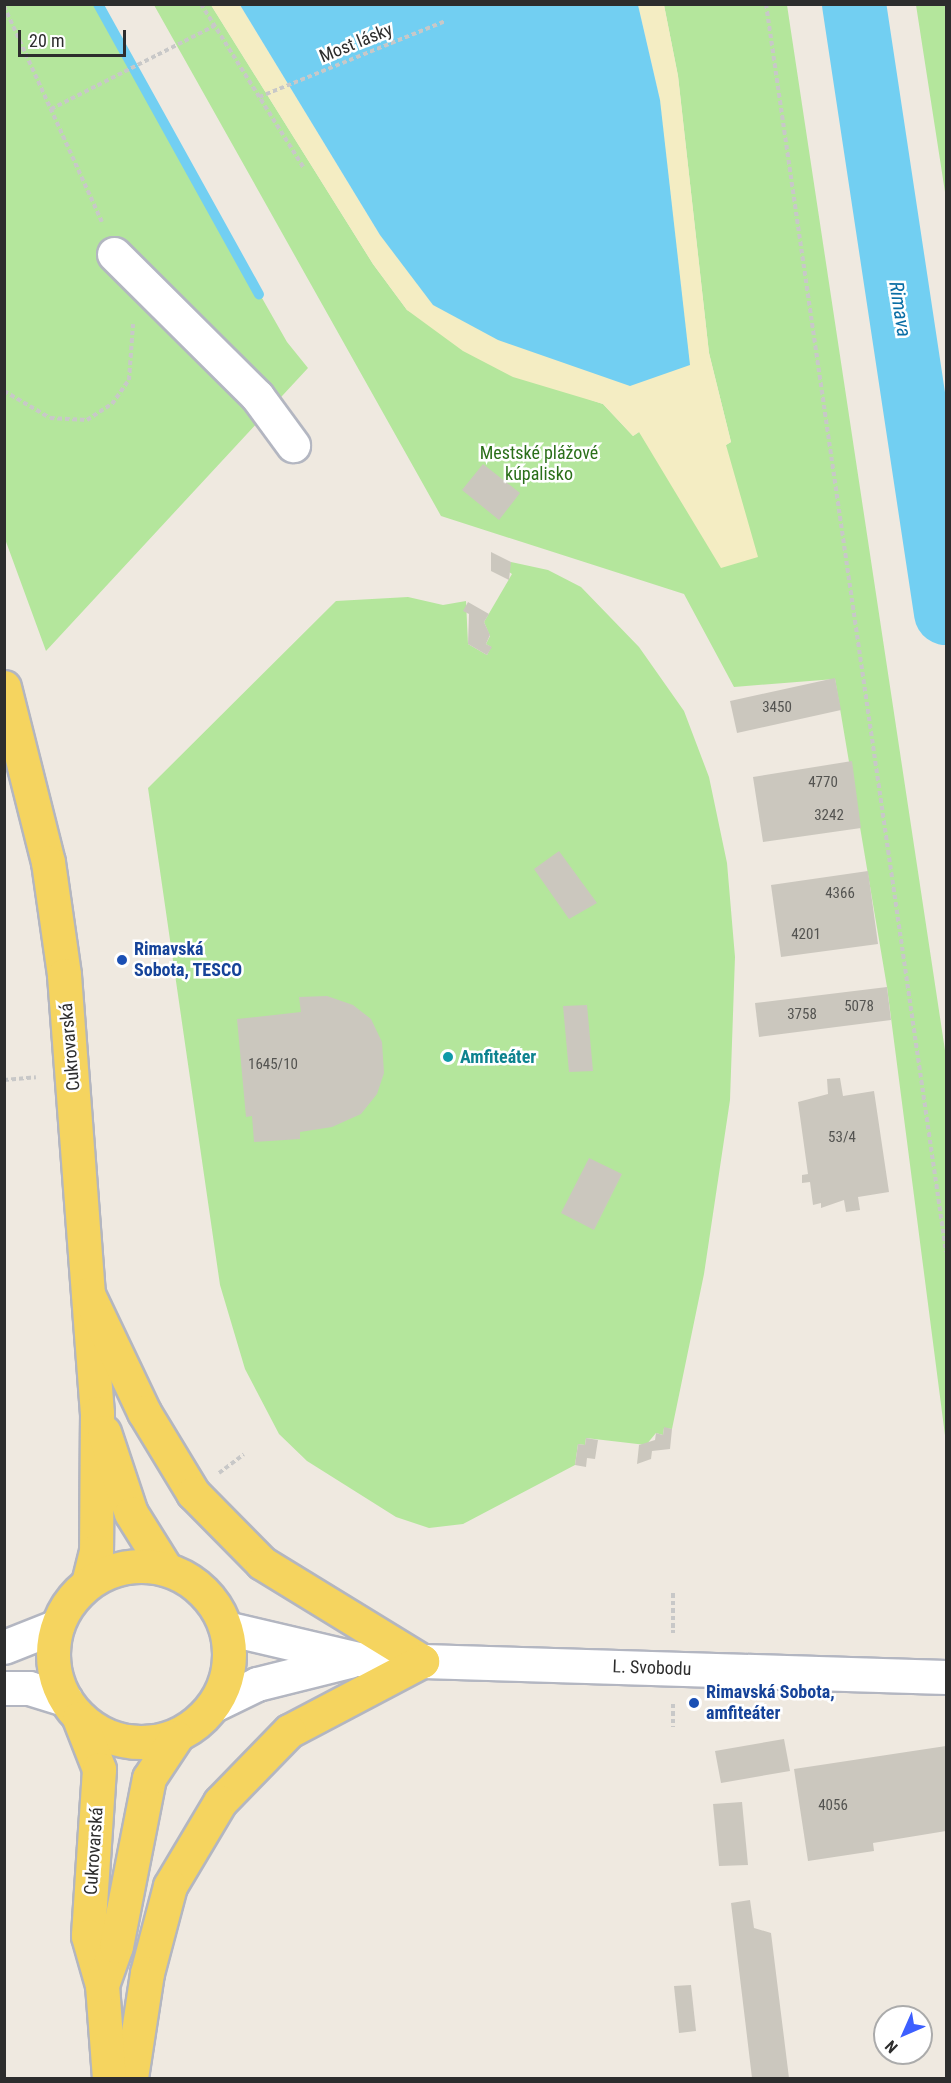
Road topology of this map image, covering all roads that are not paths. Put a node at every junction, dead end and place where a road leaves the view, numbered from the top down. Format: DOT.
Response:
graph roads {
  1 [pos="114,254"];
  2 [pos="293,444"];
  3 [pos="4,687"];
  4 [pos="88,1294"];
  5 [pos="97,1413"];
  6 [pos="166,1569"];
  7 [pos="88,1583"];
  8 [pos="57,1626"];
  9 [pos="226,1628"];
  10 [pos="4,1647"];
  11 [pos="358,1659"];
  12 [pos="422,1661"];
  13 [pos="946,1677"];
  14 [pos="4,1688"];
  15 [pos="214,1705"];
  16 [pos="72,1709"];
  17 [pos="176,1737"];
  18 [pos="102,1985"];
  19 [pos="109,2079"];
  20 [pos="131,2079"];
  1 -- 2 [label="street"];
  3 -- 4 [label="main road, Cukrovarská"];
  4 -- 5 [label="main road, Cukrovarská"];
  4 -- 12 [label="main road"];
  5 -- 6 [label="main road, Cukrovarská"];
  5 -- 7 [label="main road, Cukrovarská"];
  6 -- 7 [label="main road, Cukrovarská"];
  6 -- 9 [label="main road, Cukrovarská"];
  7 -- 8 [label="main road, Cukrovarská"];
  8 -- 10 [label="street"];
  8 -- 16 [label="main road, Cukrovarská"];
  9 -- 11 [label="street"];
  9 -- 15 [label="main road, Cukrovarská"];
  11 -- 12 [label="street, L. Svobodu"];
  11 -- 15 [label="street"];
  12 -- 13 [label="street, L. Svobodu"];
  12 -- 20 [label="main road"];
  14 -- 16 [label="street"];
  15 -- 17 [label="main road, Cukrovarská"];
  16 -- 17 [label="main road"];
  16 -- 18 [label="main road, Cukrovarská"];
  17 -- 18 [label="main road, Cukrovarská"];
  18 -- 19 [label="main road, Cukrovarská"];
}
